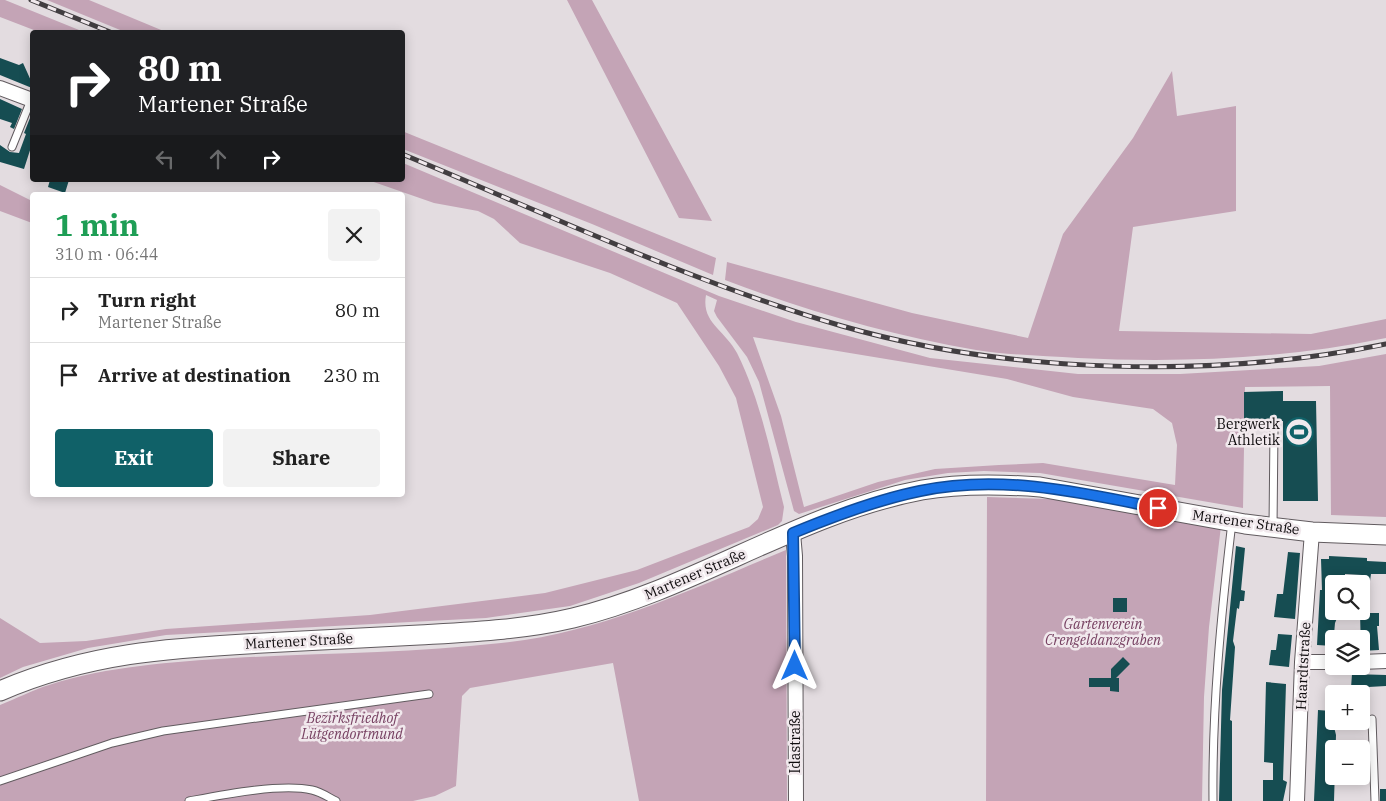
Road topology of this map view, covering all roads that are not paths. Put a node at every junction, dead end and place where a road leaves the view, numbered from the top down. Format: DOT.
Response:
graph roads {
  1 [pos="0,88"];
  2 [pos="30,99"];
  3 [pos="30,105"];
  4 [pos="12,147"];
  5 [pos="1274,429"];
  6 [pos="1232,522"];
  7 [pos="1273,528"];
  8 [pos="1312,532"];
  9 [pos="793,533"];
  10 [pos="1386,536"];
  11 [pos="1386,661"];
  12 [pos="1302,662"];
  13 [pos="1325,662"];
  14 [pos="1370,662"];
  15 [pos="0,691"];
  16 [pos="429,694"];
  17 [pos="1372,719"];
  18 [pos="0,780"];
  19 [pos="189,801"];
  20 [pos="336,801"];
  21 [pos="796,801"];
  22 [pos="1213,801"];
  23 [pos="1298,801"];
  24 [pos="1375,801"];
  1 -- 2 [label="street"];
  3 -- 4 [label="lane"];
  5 -- 7 [label="lane"];
  6 -- 7 [label="street, Martener Straße"];
  6 -- 9 [label="street, Martener Straße"];
  6 -- 22 [label="lane"];
  7 -- 8 [label="street, Martener Straße"];
  8 -- 10 [label="street, Martener Straße"];
  8 -- 12 [label="street, Haardtstraße"];
  9 -- 15 [label="street, Martener Straße"];
  9 -- 21 [label="street, Idastraße"];
  11 -- 14 [label="street"];
  12 -- 13 [label="street"];
  12 -- 23 [label="street, Haardtstraße"];
  16 -- 18 [label="lane"];
  17 -- 24 [label="lane"];
  19 -- 20 [label="lane"];
}
